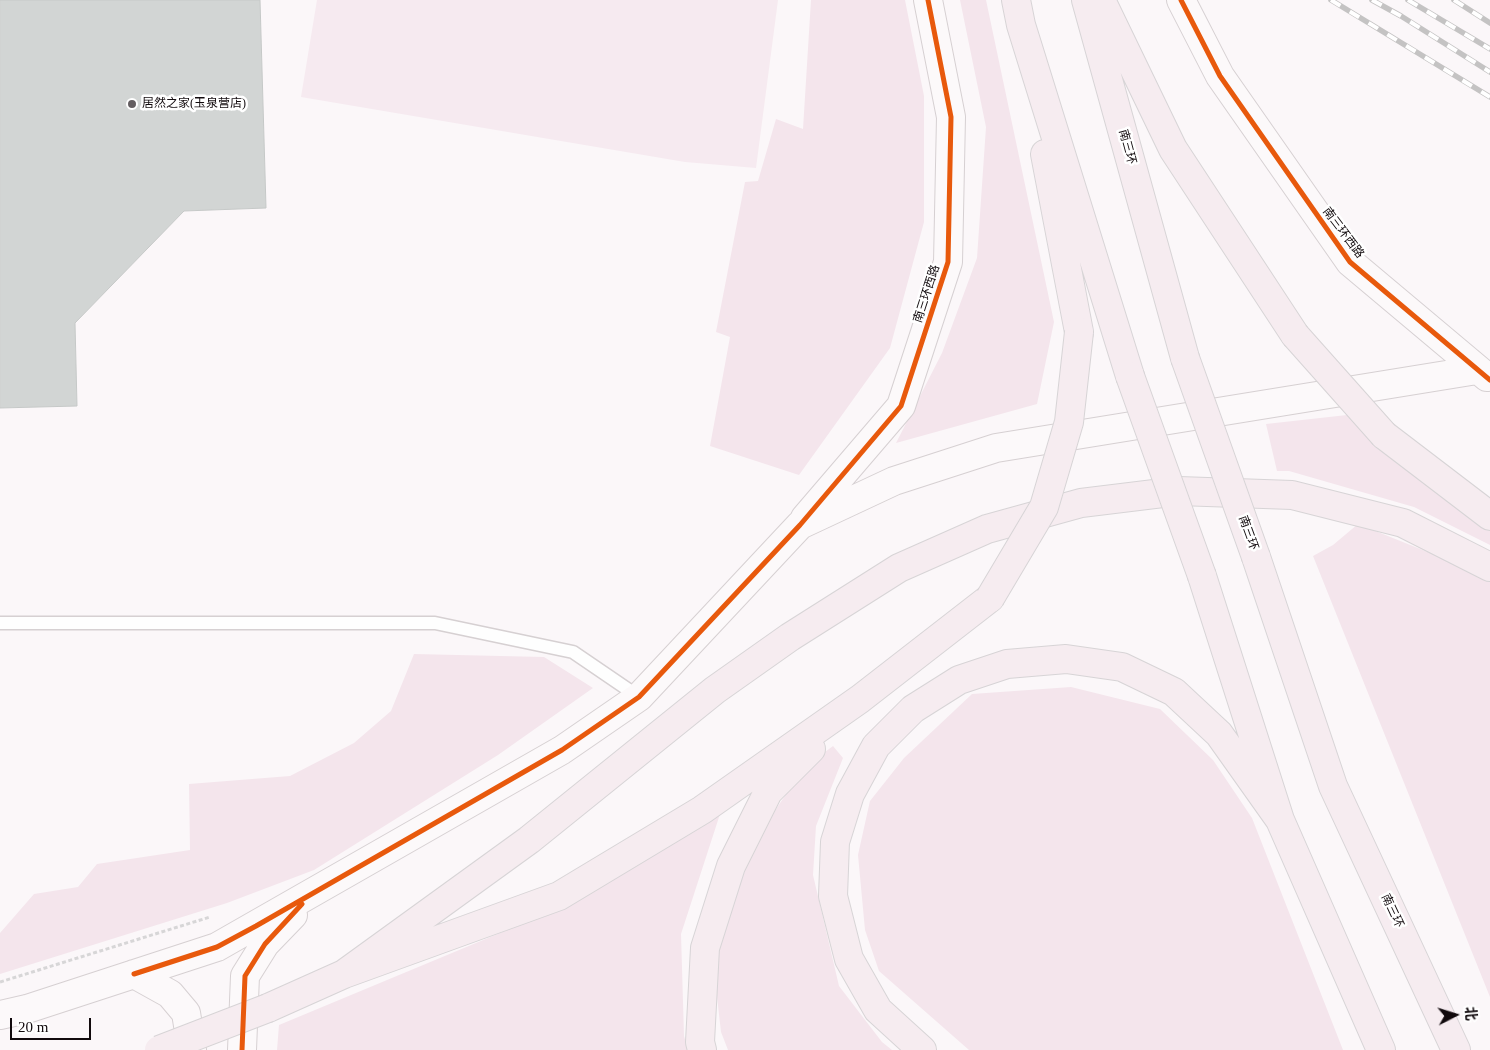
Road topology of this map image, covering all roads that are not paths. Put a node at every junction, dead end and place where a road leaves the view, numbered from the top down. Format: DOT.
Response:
graph roads {
  1 [pos="928,0"];
  2 [pos="1086,0"];
  3 [pos="1101,0"];
  4 [pos="1181,0"];
  5 [pos="1018,12"];
  6 [pos="1484,375"];
  7 [pos="1490,516"];
  8 [pos="800,525"];
  9 [pos="1490,567"];
  10 [pos="0,623"];
  11 [pos="639,697"];
  12 [pos="860,699"];
  13 [pos="1280,820"];
  14 [pos="312,893"];
  15 [pos="134,974"];
  16 [pos="344,974"];
  17 [pos="0,1015"];
  18 [pos="160,1050"];
  19 [pos="192,1050"];
  20 [pos="242,1050"];
  21 [pos="702,1050"];
  22 [pos="922,1050"];
  23 [pos="1381,1050"];
  24 [pos="1456,1050"];
  1 -- 8 [label="street, 南三环西路"];
  2 -- 24 [label="highway, 南三环, bridge"];
  3 -- 7 [label="highway, bridge"];
  4 -- 6 [label="street, 南三环西路"];
  5 -- 12 [label="highway, bridge"];
  5 -- 13 [label="highway, bridge"];
  6 -- 8 [label="street"];
  8 -- 11 [label="street, 南三环西路"];
  9 -- 16 [label="highway"];
  10 -- 11 [label="lane"];
  11 -- 14 [label="street, 南三环西路"];
  12 -- 16 [label="highway"];
  12 -- 21 [label="highway"];
  13 -- 22 [label="highway"];
  13 -- 23 [label="highway"];
  14 -- 15 [label="street, 南三环西路"];
  14 -- 20 [label="street"];
  15 -- 17 [label="street, 南三环西路"];
  15 -- 19 [label="street"];
  16 -- 18 [label="highway, bridge"];
}
